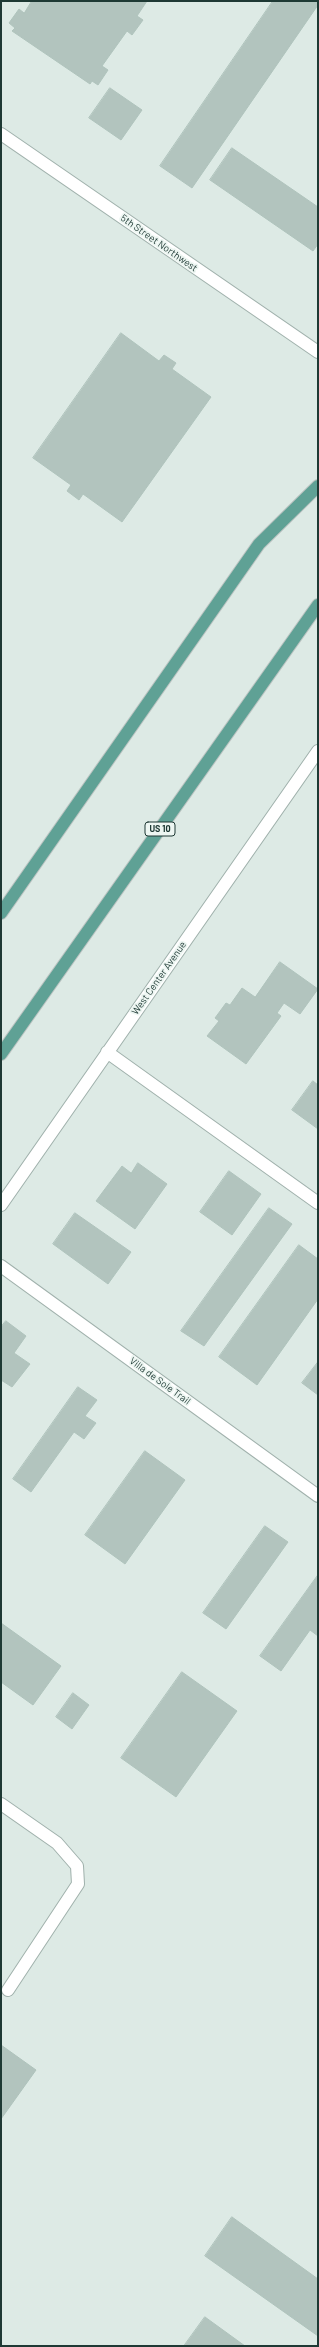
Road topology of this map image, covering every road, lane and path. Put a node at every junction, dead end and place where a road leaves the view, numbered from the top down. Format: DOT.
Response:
graph roads {
  1 [pos="1,134"];
  2 [pos="318,352"];
  3 [pos="318,486"];
  4 [pos="318,604"];
  5 [pos="318,751"];
  6 [pos="1,913"];
  7 [pos="107,1052"];
  8 [pos="1,1054"];
  9 [pos="318,1203"];
  10 [pos="1,1205"];
  11 [pos="1,1266"];
  12 [pos="318,1496"];
  13 [pos="1,1804"];
  14 [pos="8,1990"];
  1 -- 2 [label="street, 5th Street Northwest"];
  3 -- 6 [label="main road"];
  4 -- 8 [label="main road, US 10"];
  5 -- 7 [label="street, West Center Avenue"];
  7 -- 9 [label="street"];
  7 -- 10 [label="street, West Center Avenue"];
  11 -- 12 [label="street, Villa de Sole Trail"];
  13 -- 14 [label="street"];
}
